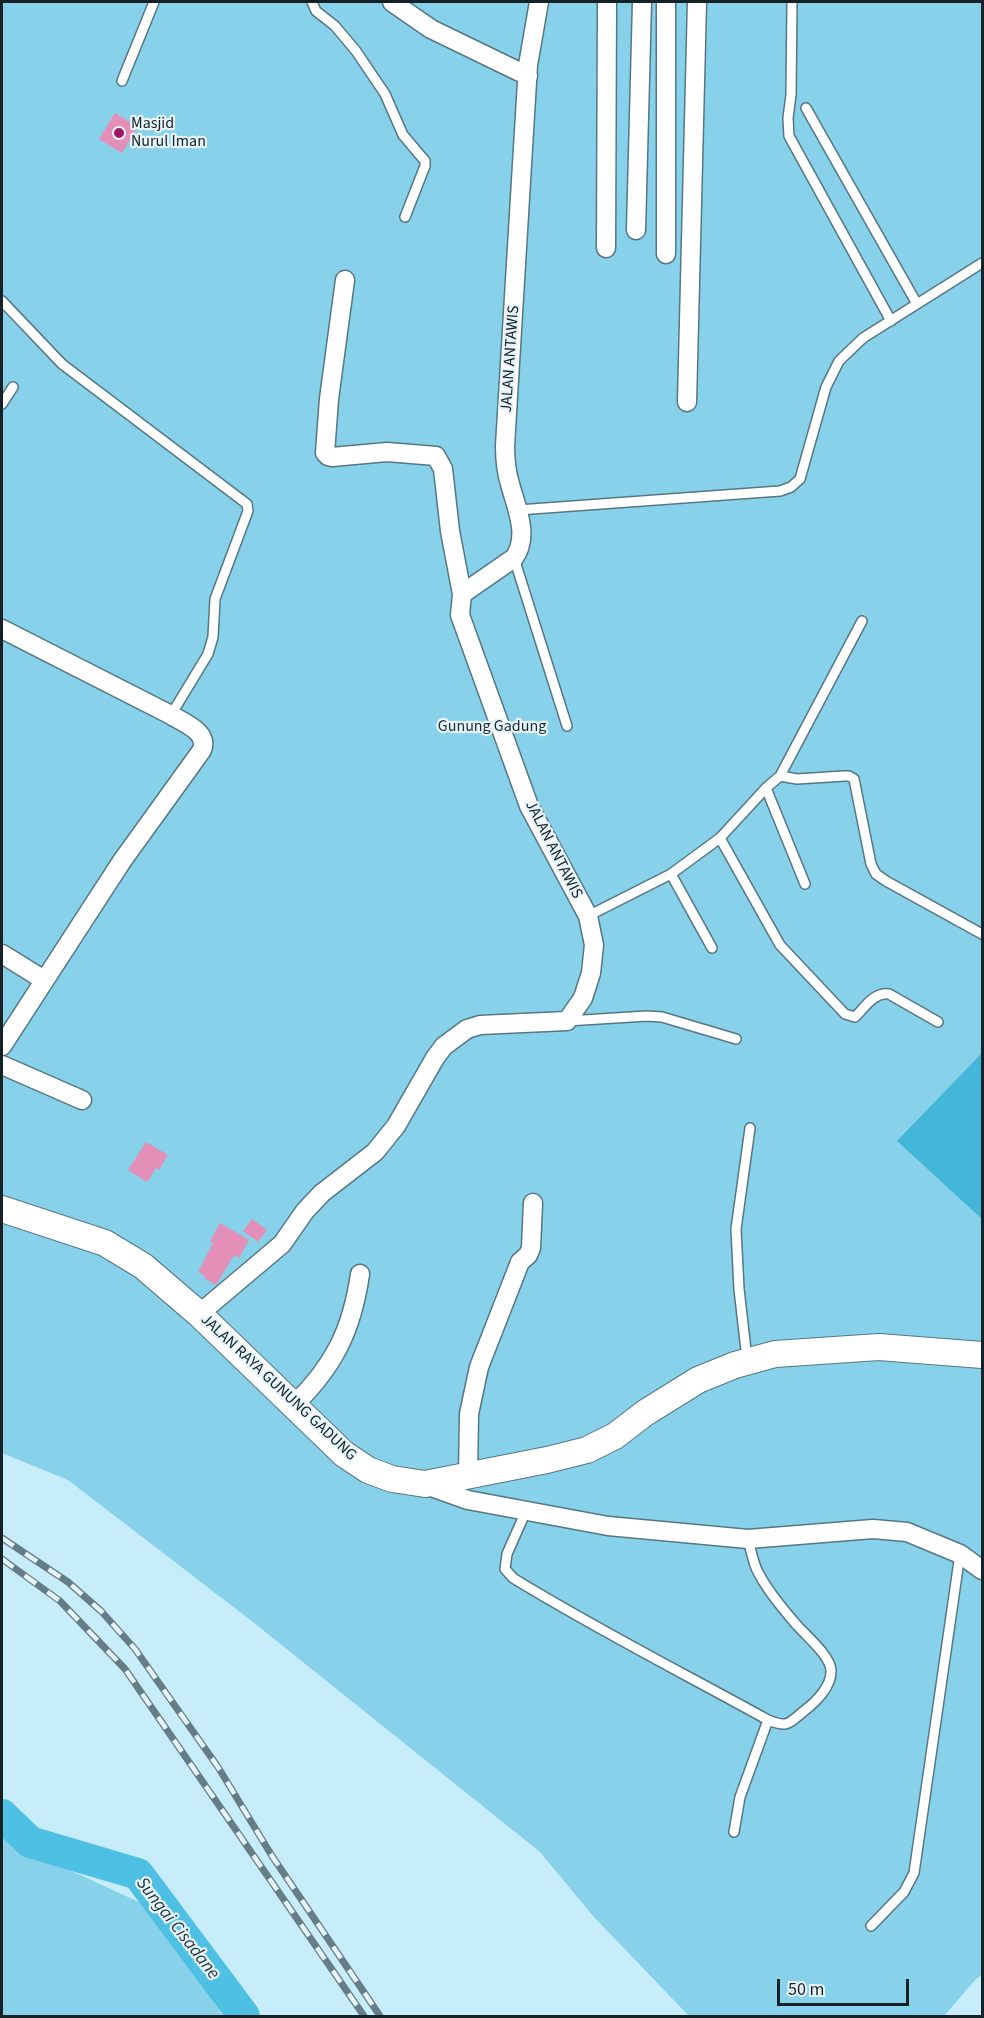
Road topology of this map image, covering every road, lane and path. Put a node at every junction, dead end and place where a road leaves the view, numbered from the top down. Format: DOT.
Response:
graph roads {
  1 [pos="154,2"];
  2 [pos="312,2"];
  3 [pos="393,2"];
  4 [pos="539,2"];
  5 [pos="607,2"];
  6 [pos="642,2"];
  7 [pos="666,2"];
  8 [pos="697,2"];
  9 [pos="792,2"];
  10 [pos="528,76"];
  11 [pos="122,81"];
  12 [pos="806,108"];
  13 [pos="405,217"];
  14 [pos="636,230"];
  15 [pos="606,248"];
  16 [pos="666,254"];
  17 [pos="982,263"];
  18 [pos="345,280"];
  19 [pos="2,301"];
  20 [pos="917,304"];
  21 [pos="891,321"];
  22 [pos="13,387"];
  23 [pos="687,402"];
  24 [pos="2,404"];
  25 [pos="518,510"];
  26 [pos="514,558"];
  27 [pos="462,594"];
  28 [pos="862,621"];
  29 [pos="2,629"];
  30 [pos="171,715"];
  31 [pos="567,726"];
  32 [pos="780,776"];
  33 [pos="766,788"];
  34 [pos="720,838"];
  35 [pos="671,874"];
  36 [pos="805,884"];
  37 [pos="588,916"];
  38 [pos="982,934"];
  39 [pos="712,948"];
  40 [pos="2,954"];
  41 [pos="44,980"];
  42 [pos="567,1021"];
  43 [pos="938,1022"];
  44 [pos="736,1039"];
  45 [pos="2,1046"];
  46 [pos="2,1065"];
  47 [pos="82,1100"];
  48 [pos="750,1128"];
  49 [pos="533,1203"];
  50 [pos="2,1209"];
  51 [pos="360,1274"];
  52 [pos="199,1314"];
  53 [pos="982,1355"];
  54 [pos="747,1361"];
  55 [pos="294,1405"];
  56 [pos="468,1476"];
  57 [pos="424,1484"];
  58 [pos="526,1511"];
  59 [pos="748,1539"];
  60 [pos="960,1554"];
  61 [pos="982,1570"];
  62 [pos="768,1720"];
  63 [pos="734,1832"];
  64 [pos="871,1926"];
  1 -- 11 [label="lane"];
  2 -- 13 [label="lane"];
  3 -- 10 [label="street"];
  4 -- 10 [label="street, JALAN ANTAWIS"];
  5 -- 15 [label="street"];
  6 -- 14 [label="street"];
  7 -- 16 [label="street"];
  8 -- 23 [label="street"];
  9 -- 21 [label="lane"];
  10 -- 25 [label="street, JALAN ANTAWIS"];
  12 -- 20 [label="lane"];
  17 -- 20 [label="lane"];
  18 -- 27 [label="street, JALAN ANTAWIS"];
  19 -- 30 [label="lane"];
  20 -- 21 [label="lane"];
  21 -- 25 [label="lane"];
  22 -- 24 [label="lane"];
  25 -- 26 [label="street, JALAN ANTAWIS"];
  26 -- 27 [label="street"];
  26 -- 31 [label="lane"];
  27 -- 37 [label="street, JALAN ANTAWIS"];
  28 -- 32 [label="lane"];
  29 -- 30 [label="street"];
  30 -- 41 [label="street"];
  32 -- 33 [label="lane"];
  32 -- 38 [label="lane"];
  33 -- 34 [label="lane"];
  33 -- 36 [label="lane"];
  34 -- 35 [label="lane"];
  34 -- 43 [label="lane"];
  35 -- 37 [label="lane"];
  35 -- 39 [label="lane"];
  37 -- 42 [label="street, JALAN ANTAWIS"];
  40 -- 41 [label="street"];
  41 -- 45 [label="street"];
  42 -- 44 [label="lane"];
  42 -- 52 [label="street"];
  46 -- 47 [label="street"];
  48 -- 54 [label="lane"];
  49 -- 56 [label="street"];
  50 -- 52 [label="street, JALAN RAYA GUNUNG GADUNG"];
  51 -- 55 [label="street"];
  52 -- 55 [label="street, JALAN RAYA GUNUNG GADUNG"];
  53 -- 54 [label="street, JALAN RAYA GUNUNG GADUNG"];
  54 -- 56 [label="street, JALAN RAYA GUNUNG GADUNG"];
  55 -- 57 [label="street, JALAN RAYA GUNUNG GADUNG"];
  56 -- 57 [label="street, JALAN RAYA GUNUNG GADUNG"];
  57 -- 58 [label="street"];
  58 -- 59 [label="street"];
  58 -- 62 [label="lane"];
  59 -- 60 [label="street"];
  59 -- 62 [label="lane"];
  60 -- 61 [label="street"];
  60 -- 64 [label="lane"];
  62 -- 63 [label="lane"];
}
